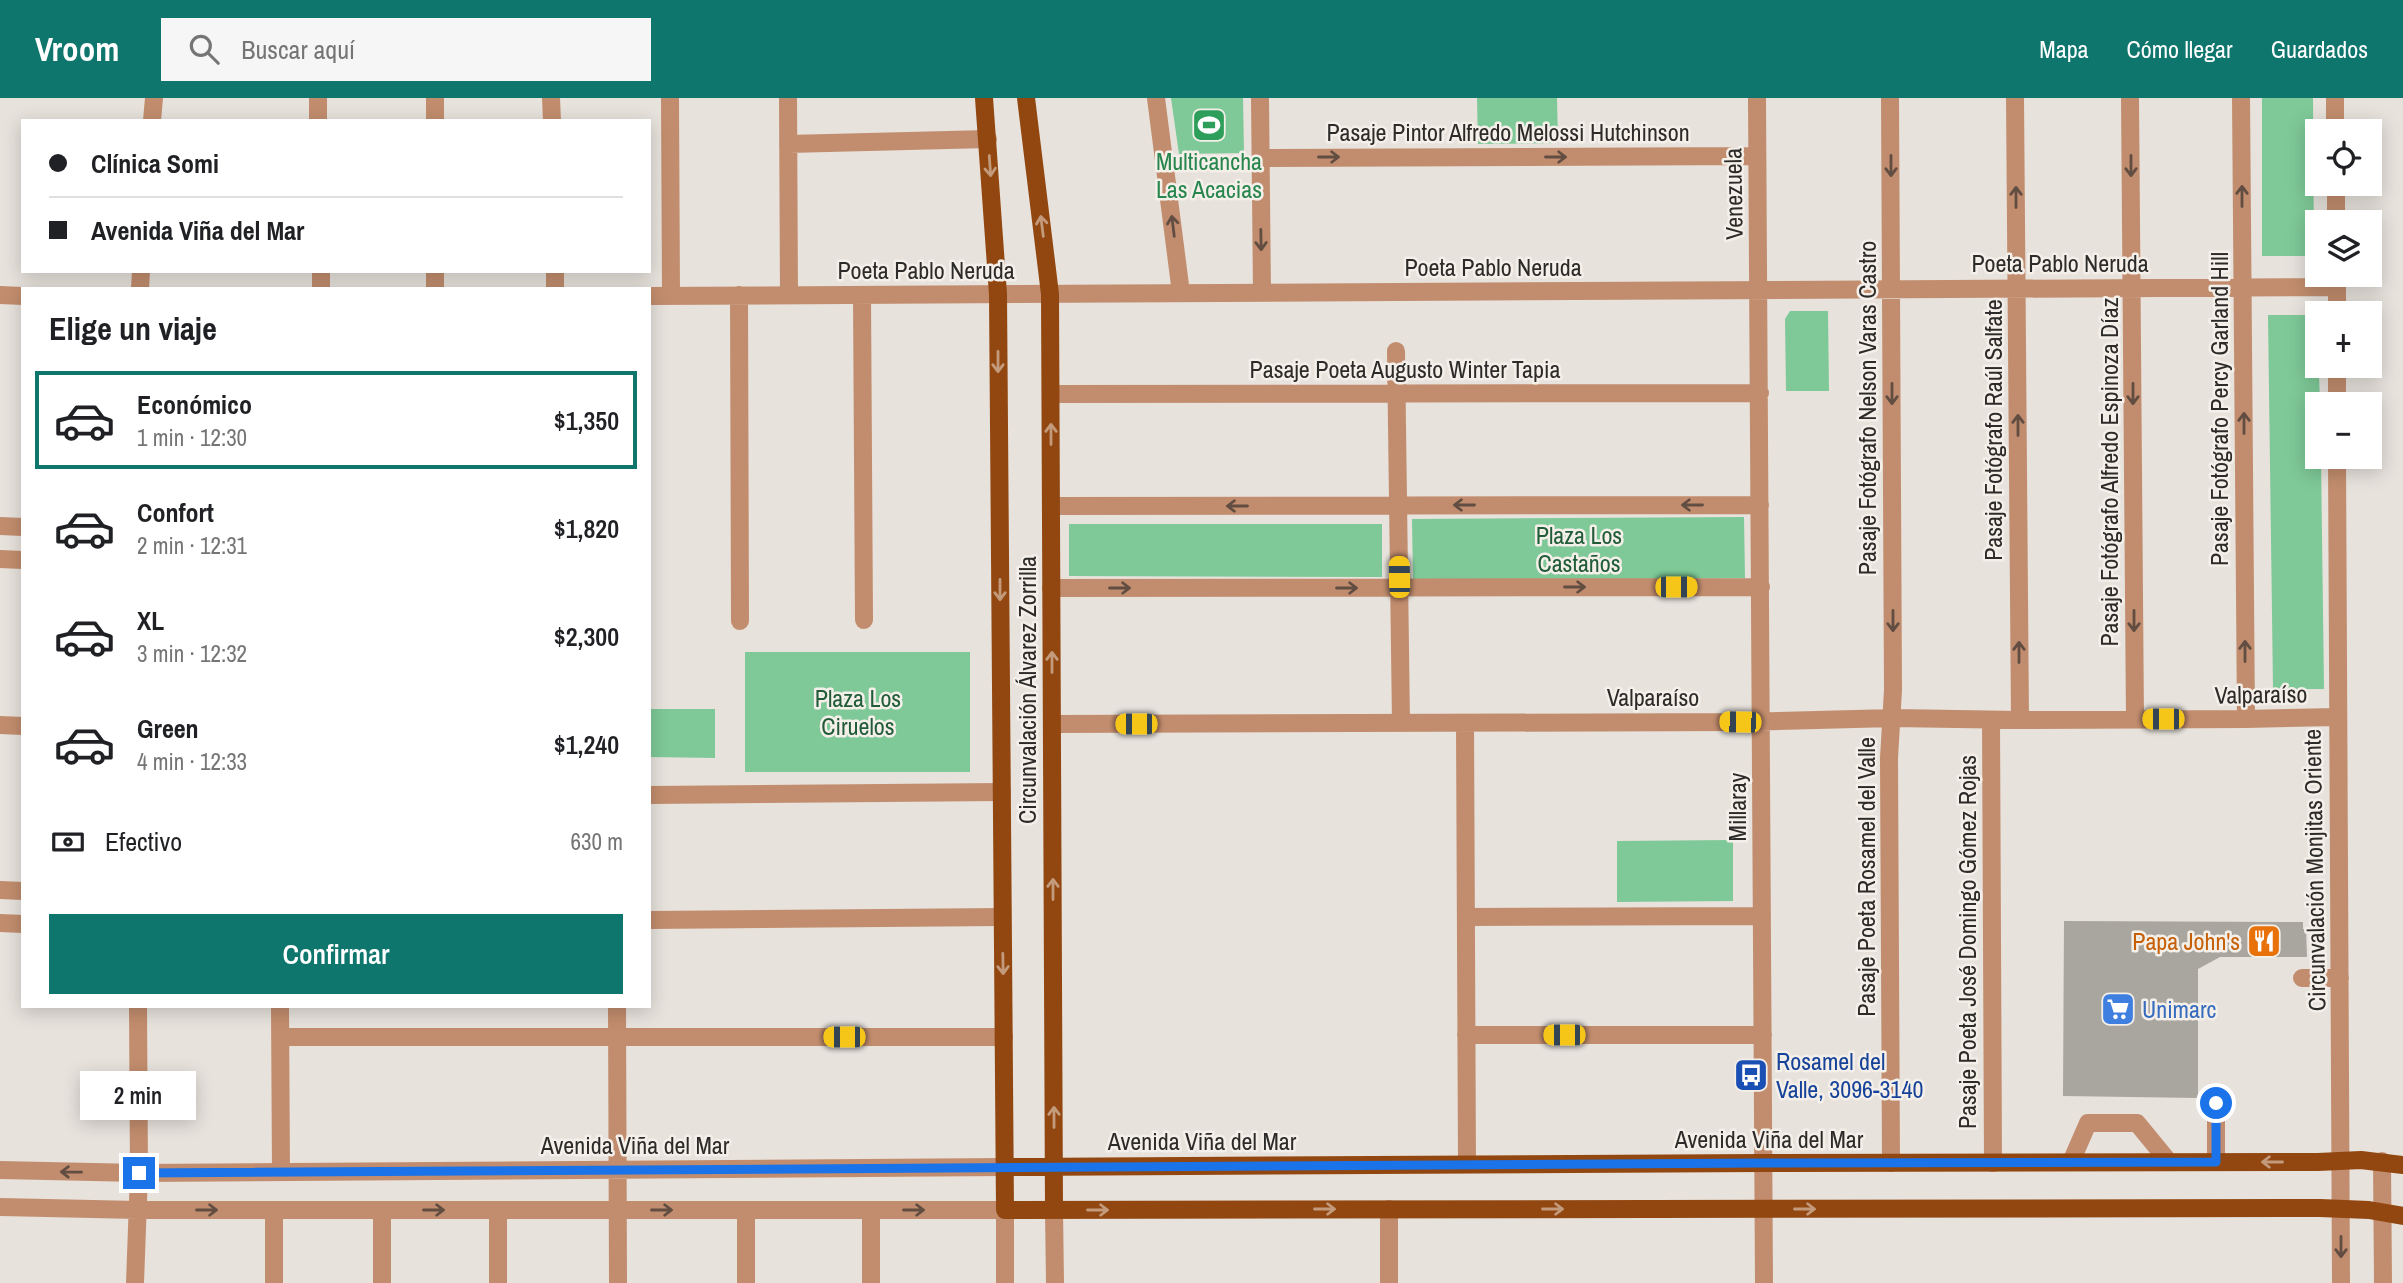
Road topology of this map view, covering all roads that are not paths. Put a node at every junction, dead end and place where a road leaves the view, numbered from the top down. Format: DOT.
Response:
graph roads {
  1 [pos="154,98"];
  2 [pos="318,98"];
  3 [pos="435,98"];
  4 [pos="551,98"];
  5 [pos="670,98"];
  6 [pos="788,98"];
  7 [pos="984,98"];
  8 [pos="1026,98"];
  9 [pos="1156,98"];
  10 [pos="1260,98"];
  11 [pos="1757,98"];
  12 [pos="1890,98"];
  13 [pos="2015,98"];
  14 [pos="2130,98"];
  15 [pos="2241,98"];
  16 [pos="2335,98"];
  17 [pos="152,119"];
  18 [pos="318,119"];
  19 [pos="435,119"];
  20 [pos="552,119"];
  21 [pos="2335,119"];
  22 [pos="988,139"];
  23 [pos="788,144"];
  24 [pos="1756,156"];
  25 [pos="1261,158"];
  26 [pos="2305,283"];
  27 [pos="2132,287"];
  28 [pos="2243,287"];
  29 [pos="1891,288"];
  30 [pos="2017,288"];
  31 [pos="1758,289"];
  32 [pos="1181,293"];
  33 [pos="1262,293"];
  34 [pos="998,294"];
  35 [pos="1050,294"];
  36 [pos="0,295"];
  37 [pos="739,295"];
  38 [pos="789,295"];
  39 [pos="862,295"];
  40 [pos="21,296"];
  41 [pos="651,296"];
  42 [pos="671,296"];
  43 [pos="1396,351"];
  44 [pos="1397,393"];
  45 [pos="1760,393"];
  46 [pos="1051,394"];
  47 [pos="2337,469"];
  48 [pos="1398,505"];
  49 [pos="1760,505"];
  50 [pos="1051,506"];
  51 [pos="0,526"];
  52 [pos="21,527"];
  53 [pos="0,559"];
  54 [pos="21,559"];
  55 [pos="1761,587"];
  56 [pos="1051,588"];
  57 [pos="1399,588"];
  58 [pos="863,620"];
  59 [pos="740,621"];
  60 [pos="2337,717"];
  61 [pos="1893,718"];
  62 [pos="2246,719"];
  63 [pos="1991,720"];
  64 [pos="2020,720"];
  65 [pos="2135,720"];
  66 [pos="1761,721"];
  67 [pos="1401,723"];
  68 [pos="1465,723"];
  69 [pos="1052,724"];
  70 [pos="0,725"];
  71 [pos="21,726"];
  72 [pos="1002,792"];
  73 [pos="651,794"];
  74 [pos="0,890"];
  75 [pos="21,891"];
  76 [pos="1762,916"];
  77 [pos="1002,917"];
  78 [pos="1466,917"];
  79 [pos="651,920"];
  80 [pos="0,923"];
  81 [pos="21,924"];
  82 [pos="2302,978"];
  83 [pos="2340,978"];
  84 [pos="138,1008"];
  85 [pos="281,1008"];
  86 [pos="617,1008"];
  87 [pos="1466,1035"];
  88 [pos="1763,1035"];
  89 [pos="281,1037"];
  90 [pos="617,1037"];
  91 [pos="1004,1037"];
  92 [pos="2216,1103"];
  93 [pos="2382,1161"];
  94 [pos="2071,1162"];
  95 [pos="2169,1162"];
  96 [pos="2216,1162"];
  97 [pos="2340,1162"];
  98 [pos="1763,1163"];
  99 [pos="1891,1163"];
  100 [pos="1993,1163"];
  101 [pos="1467,1164"];
  102 [pos="2403,1165"];
  103 [pos="1004,1167"];
  104 [pos="1054,1167"];
  105 [pos="0,1170"];
  106 [pos="617,1170"];
  107 [pos="281,1172"];
  108 [pos="139,1173"];
  109 [pos="0,1207"];
  110 [pos="1389,1209"];
  111 [pos="1763,1209"];
  112 [pos="2340,1209"];
  113 [pos="138,1210"];
  114 [pos="274,1210"];
  115 [pos="382,1210"];
  116 [pos="498,1210"];
  117 [pos="618,1210"];
  118 [pos="746,1210"];
  119 [pos="871,1210"];
  120 [pos="1005,1210"];
  121 [pos="1054,1210"];
  122 [pos="2382,1212"];
  123 [pos="2403,1216"];
  124 [pos="135,1283"];
  125 [pos="274,1283"];
  126 [pos="382,1283"];
  127 [pos="498,1283"];
  128 [pos="618,1283"];
  129 [pos="746,1283"];
  130 [pos="871,1283"];
  131 [pos="1006,1283"];
  132 [pos="1055,1283"];
  133 [pos="1389,1283"];
  134 [pos="1764,1283"];
  135 [pos="2341,1283"];
  136 [pos="2382,1283"];
  1 -- 17 [label="street"];
  2 -- 18 [label="street"];
  3 -- 19 [label="street"];
  4 -- 20 [label="street"];
  5 -- 42 [label="street"];
  6 -- 23 [label="street"];
  7 -- 22 [label="main road, Circunvalación Álvarez Zorrilla"];
  35 -- 8 [label="main road, Circunvalación Álvarez Zorrilla, one-way"];
  32 -- 9 [label="street, one-way"];
  10 -- 25 [label="street"];
  11 -- 24 [label="street, Venezuela"];
  12 -- 29 [label="street, Pasaje Fotógrafo Nelson Varas Castro, one-way"];
  30 -- 13 [label="street, Pasaje Fotógrafo Raúl Salfate, one-way"];
  14 -- 27 [label="street, Pasaje Fotógrafo Alfredo Espinoza Díaz, one-way"];
  28 -- 15 [label="street, Pasaje Fotógrafo Percy Garland Hill, one-way"];
  16 -- 21 [label="street"];
  22 -- 23 [label="street"];
  22 -- 34 [label="main road, Circunvalación Álvarez Zorrilla, one-way"];
  23 -- 38 [label="street"];
  25 -- 24 [label="street, Pasaje Pintor Alfredo Melossi Hutchinson, one-way"];
  24 -- 31 [label="street, Venezuela"];
  25 -- 33 [label="street, one-way"];
  26 -- 28 [label="street, Poeta Pablo Neruda"];
  27 -- 28 [label="street, Poeta Pablo Neruda"];
  27 -- 30 [label="street, Poeta Pablo Neruda"];
  27 -- 65 [label="street, Pasaje Fotógrafo Alfredo Espinoza Díaz, one-way"];
  62 -- 28 [label="street, Pasaje Fotógrafo Percy Garland Hill, one-way"];
  29 -- 30 [label="street, Poeta Pablo Neruda"];
  29 -- 31 [label="street, Poeta Pablo Neruda"];
  29 -- 61 [label="street, Pasaje Fotógrafo Nelson Varas Castro, one-way"];
  64 -- 30 [label="street, Pasaje Fotógrafo Raúl Salfate, one-way"];
  31 -- 33 [label="street, Poeta Pablo Neruda"];
  31 -- 45 [label="street, Millaray"];
  32 -- 33 [label="street, Poeta Pablo Neruda"];
  32 -- 35 [label="street, Poeta Pablo Neruda"];
  34 -- 35 [label="street, Poeta Pablo Neruda"];
  34 -- 39 [label="street, Poeta Pablo Neruda"];
  34 -- 72 [label="main road, Circunvalación Álvarez Zorrilla, one-way"];
  35 -- 46 [label="main road, Circunvalación Álvarez Zorrilla"];
  36 -- 40 [label="street"];
  37 -- 38 [label="street, Poeta Pablo Neruda"];
  37 -- 42 [label="street, Poeta Pablo Neruda"];
  37 -- 59 [label="street"];
  38 -- 39 [label="street, Poeta Pablo Neruda"];
  39 -- 58 [label="street"];
  41 -- 42 [label="street, Poeta Pablo Neruda"];
  43 -- 44 [label="street"];
  44 -- 45 [label="street, Pasaje Poeta Augusto Winter Tapia"];
  44 -- 46 [label="street, Pasaje Poeta Augusto Winter Tapia"];
  44 -- 48 [label="street"];
  45 -- 49 [label="street, Millaray"];
  50 -- 46 [label="main road, Circunvalación Álvarez Zorrilla, one-way"];
  47 -- 60 [label="street, Circunvalación Monjitas Oriente"];
  49 -- 48 [label="street, one-way"];
  48 -- 50 [label="street, one-way"];
  48 -- 57 [label="street"];
  49 -- 55 [label="street, Millaray"];
  50 -- 56 [label="main road, Circunvalación Álvarez Zorrilla"];
  51 -- 52 [label="street"];
  53 -- 54 [label="street"];
  57 -- 55 [label="street, one-way"];
  55 -- 66 [label="street, Millaray"];
  56 -- 57 [label="street, one-way"];
  69 -- 56 [label="main road, Circunvalación Álvarez Zorrilla, one-way"];
  57 -- 67 [label="street"];
  60 -- 62 [label="street, Valparaíso"];
  60 -- 83 [label="street, Circunvalación Monjitas Oriente"];
  61 -- 63 [label="street, Valparaíso"];
  61 -- 66 [label="street, Valparaíso"];
  61 -- 99 [label="street, Pasaje Poeta Rosamel del Valle"];
  62 -- 65 [label="street, Valparaíso"];
  63 -- 64 [label="street, Valparaíso"];
  63 -- 100 [label="street, Pasaje Poeta José Domingo Gómez Rojas"];
  64 -- 65 [label="street, Valparaíso"];
  66 -- 68 [label="street, Valparaíso"];
  66 -- 76 [label="street, Millaray"];
  67 -- 68 [label="street, Valparaíso"];
  67 -- 69 [label="street, Valparaíso"];
  68 -- 78 [label="street"];
  104 -- 69 [label="main road, Circunvalación Álvarez Zorrilla, one-way"];
  70 -- 71 [label="street"];
  72 -- 73 [label="street"];
  72 -- 77 [label="main road, Circunvalación Álvarez Zorrilla"];
  74 -- 75 [label="street"];
  76 -- 78 [label="street"];
  76 -- 88 [label="street, Millaray"];
  77 -- 79 [label="street"];
  77 -- 91 [label="main road, Circunvalación Álvarez Zorrilla, one-way"];
  78 -- 87 [label="street"];
  80 -- 81 [label="street"];
  82 -- 83 [label="street"];
  83 -- 97 [label="street, Circunvalación Monjitas Oriente"];
  84 -- 108 [label="street"];
  85 -- 89 [label="street"];
  86 -- 90 [label="street"];
  87 -- 88 [label="street"];
  87 -- 101 [label="street"];
  88 -- 98 [label="street, Millaray"];
  89 -- 90 [label="street"];
  89 -- 107 [label="street"];
  90 -- 91 [label="street"];
  90 -- 106 [label="street"];
  91 -- 103 [label="main road, Circunvalación Álvarez Zorrilla"];
  92 -- 96 [label="street"];
  93 -- 97 [label="main road, Avenida Viña del Mar"];
  93 -- 102 [label="main road, Avenida Viña del Mar"];
  93 -- 122 [label="street"];
  94 -- 95 [label="main road, Avenida Viña del Mar"];
  94 -- 95 [label="street"];
  94 -- 100 [label="main road, Avenida Viña del Mar"];
  95 -- 96 [label="main road, Avenida Viña del Mar"];
  97 -- 96 [label="main road, Avenida Viña del Mar, one-way"];
  97 -- 112 [label="street, Circunvalación Monjitas Oriente"];
  98 -- 99 [label="main road, Avenida Viña del Mar"];
  98 -- 101 [label="main road, Avenida Viña del Mar"];
  98 -- 111 [label="street, Millaray"];
  99 -- 100 [label="main road, Avenida Viña del Mar"];
  101 -- 104 [label="main road, Avenida Viña del Mar"];
  103 -- 104 [label="main road, Avenida Viña del Mar"];
  103 -- 106 [label="street, Avenida Viña del Mar"];
  103 -- 120 [label="main road, Circunvalación Álvarez Zorrilla"];
  104 -- 121 [label="main road, Circunvalación Álvarez Zorrilla"];
  108 -- 105 [label="street, Avenida Viña del Mar, one-way"];
  106 -- 107 [label="street, Avenida Viña del Mar"];
  106 -- 117 [label="street"];
  107 -- 108 [label="street, Avenida Viña del Mar"];
  108 -- 113 [label="street"];
  109 -- 113 [label="street"];
  110 -- 111 [label="main road, one-way"];
  121 -- 110 [label="main road, one-way"];
  110 -- 133 [label="street"];
  111 -- 112 [label="main road, one-way"];
  111 -- 134 [label="street, Millaray"];
  112 -- 122 [label="main road"];
  112 -- 135 [label="street, Circunvalación Monjitas Oriente, one-way"];
  113 -- 114 [label="street, one-way"];
  113 -- 124 [label="street"];
  114 -- 115 [label="street"];
  114 -- 125 [label="street"];
  115 -- 116 [label="street, one-way"];
  115 -- 126 [label="street"];
  116 -- 117 [label="street"];
  116 -- 127 [label="street"];
  117 -- 118 [label="street, one-way"];
  117 -- 128 [label="street"];
  118 -- 119 [label="street"];
  118 -- 129 [label="street"];
  119 -- 120 [label="street, one-way"];
  119 -- 130 [label="street"];
  120 -- 121 [label="main road"];
  120 -- 131 [label="street, Circunvalación Álvarez Zorrilla"];
  121 -- 132 [label="street, Circunvalación Álvarez Zorrilla"];
  122 -- 123 [label="main road"];
  122 -- 136 [label="street"];
}
